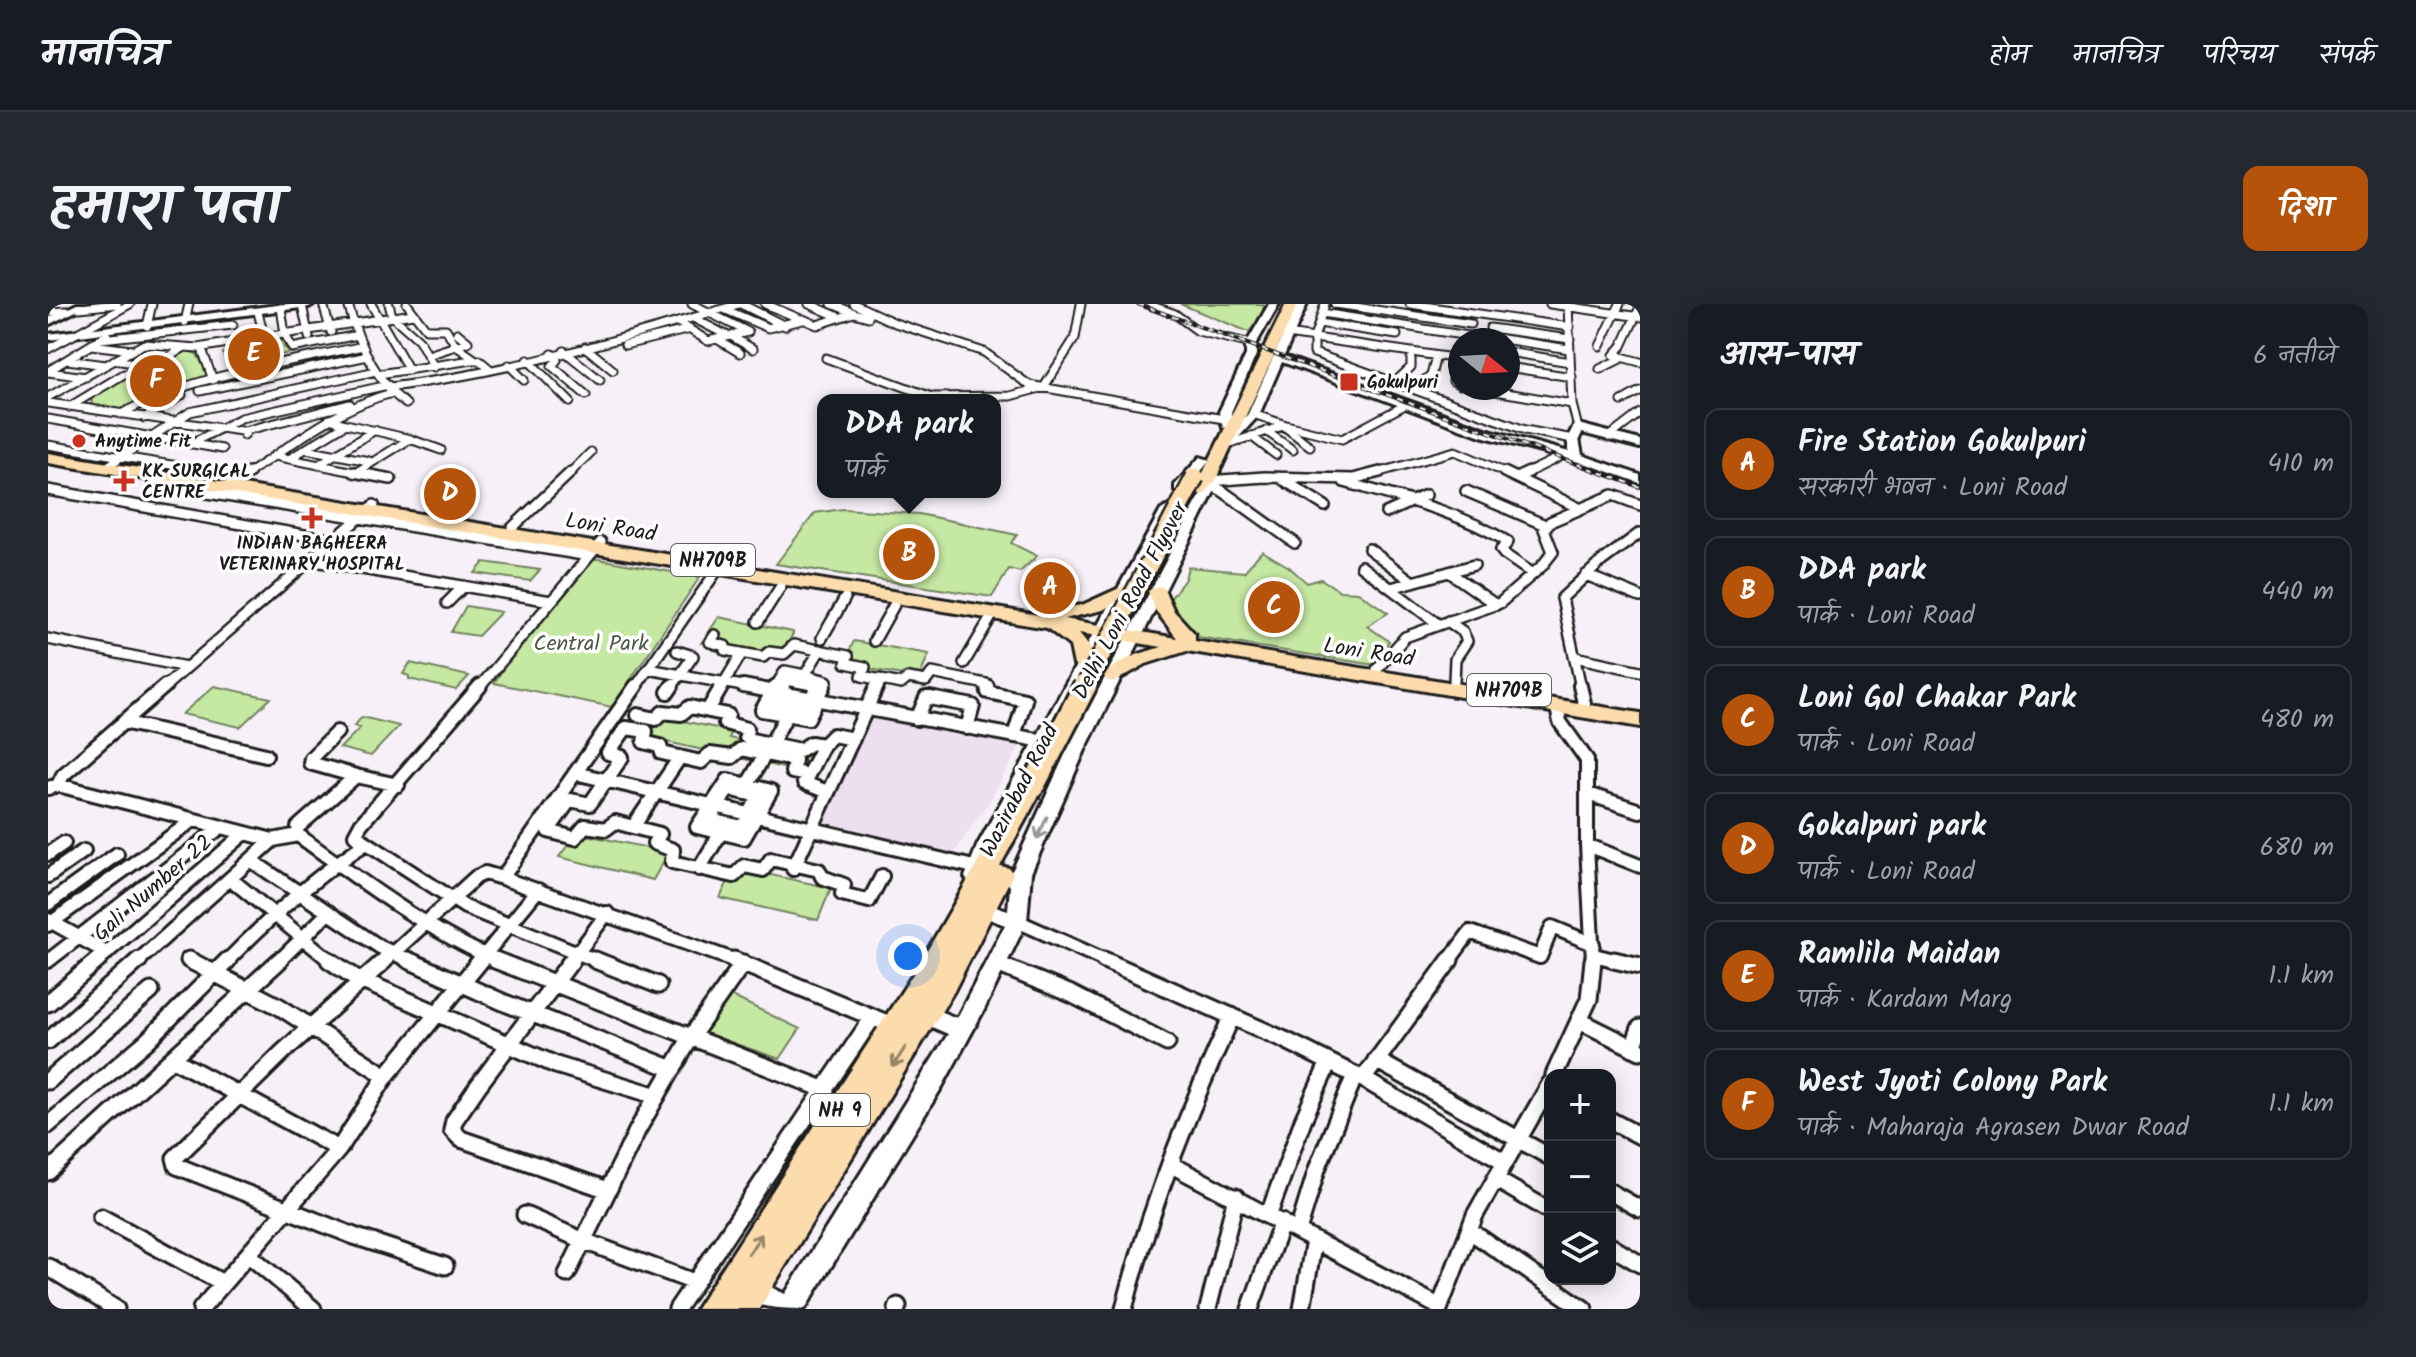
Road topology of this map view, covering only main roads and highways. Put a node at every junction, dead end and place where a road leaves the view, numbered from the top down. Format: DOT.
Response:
graph roads {
  1 [pos="1283,304"];
  2 [pos="1292,304"];
  3 [pos="1235,418"];
  4 [pos="51,455"];
  5 [pos="1208,470"];
  6 [pos="367,511"];
  7 [pos="595,548"];
  8 [pos="721,565"];
  9 [pos="1122,595"];
  10 [pos="1154,598"];
  11 [pos="1042,618"];
  12 [pos="1190,642"];
  13 [pos="1084,665"];
  14 [pos="1377,673"];
  15 [pos="1114,676"];
  16 [pos="1640,712"];
  17 [pos="1640,720"];
  18 [pos="976,912"];
  19 [pos="747,1300"];
  20 [pos="712,1309"];
  1 -- 3 [label="highway, Wazirabad Road / NH 9"];
  2 -- 3 [label="highway, Wazirabad Road / NH 9"];
  3 -- 5 [label="highway, Wazirabad Road / NH 9"];
  4 -- 6 [label="highway, Loni Road / NH709B"];
  5 -- 18 [label="highway, Delhi Loni Road Flyover / NH 9"];
  6 -- 7 [label="highway, Loni Road / NH709B"];
  6 -- 7 [label="highway, Loni Road / NH709B"];
  7 -- 8 [label="highway, Loni Road / NH709B"];
  8 -- 11 [label="highway, Loni Road / NH709B"];
  8 -- 11 [label="highway, Loni Road / NH709B"];
  9 -- 11 [label="highway"];
  10 -- 12 [label="highway"];
  11 -- 12 [label="highway, Loni Road / NH709B"];
  11 -- 13 [label="highway"];
  12 -- 14 [label="highway, Loni Road / NH709B"];
  12 -- 15 [label="highway"];
  14 -- 16 [label="highway, Loni Road / NH709B"];
  14 -- 17 [label="highway, Loni Road / NH709B"];
  18 -- 19 [label="highway, NH 9, one-way"];
  20 -- 18 [label="highway, NH 9, one-way"];
}
